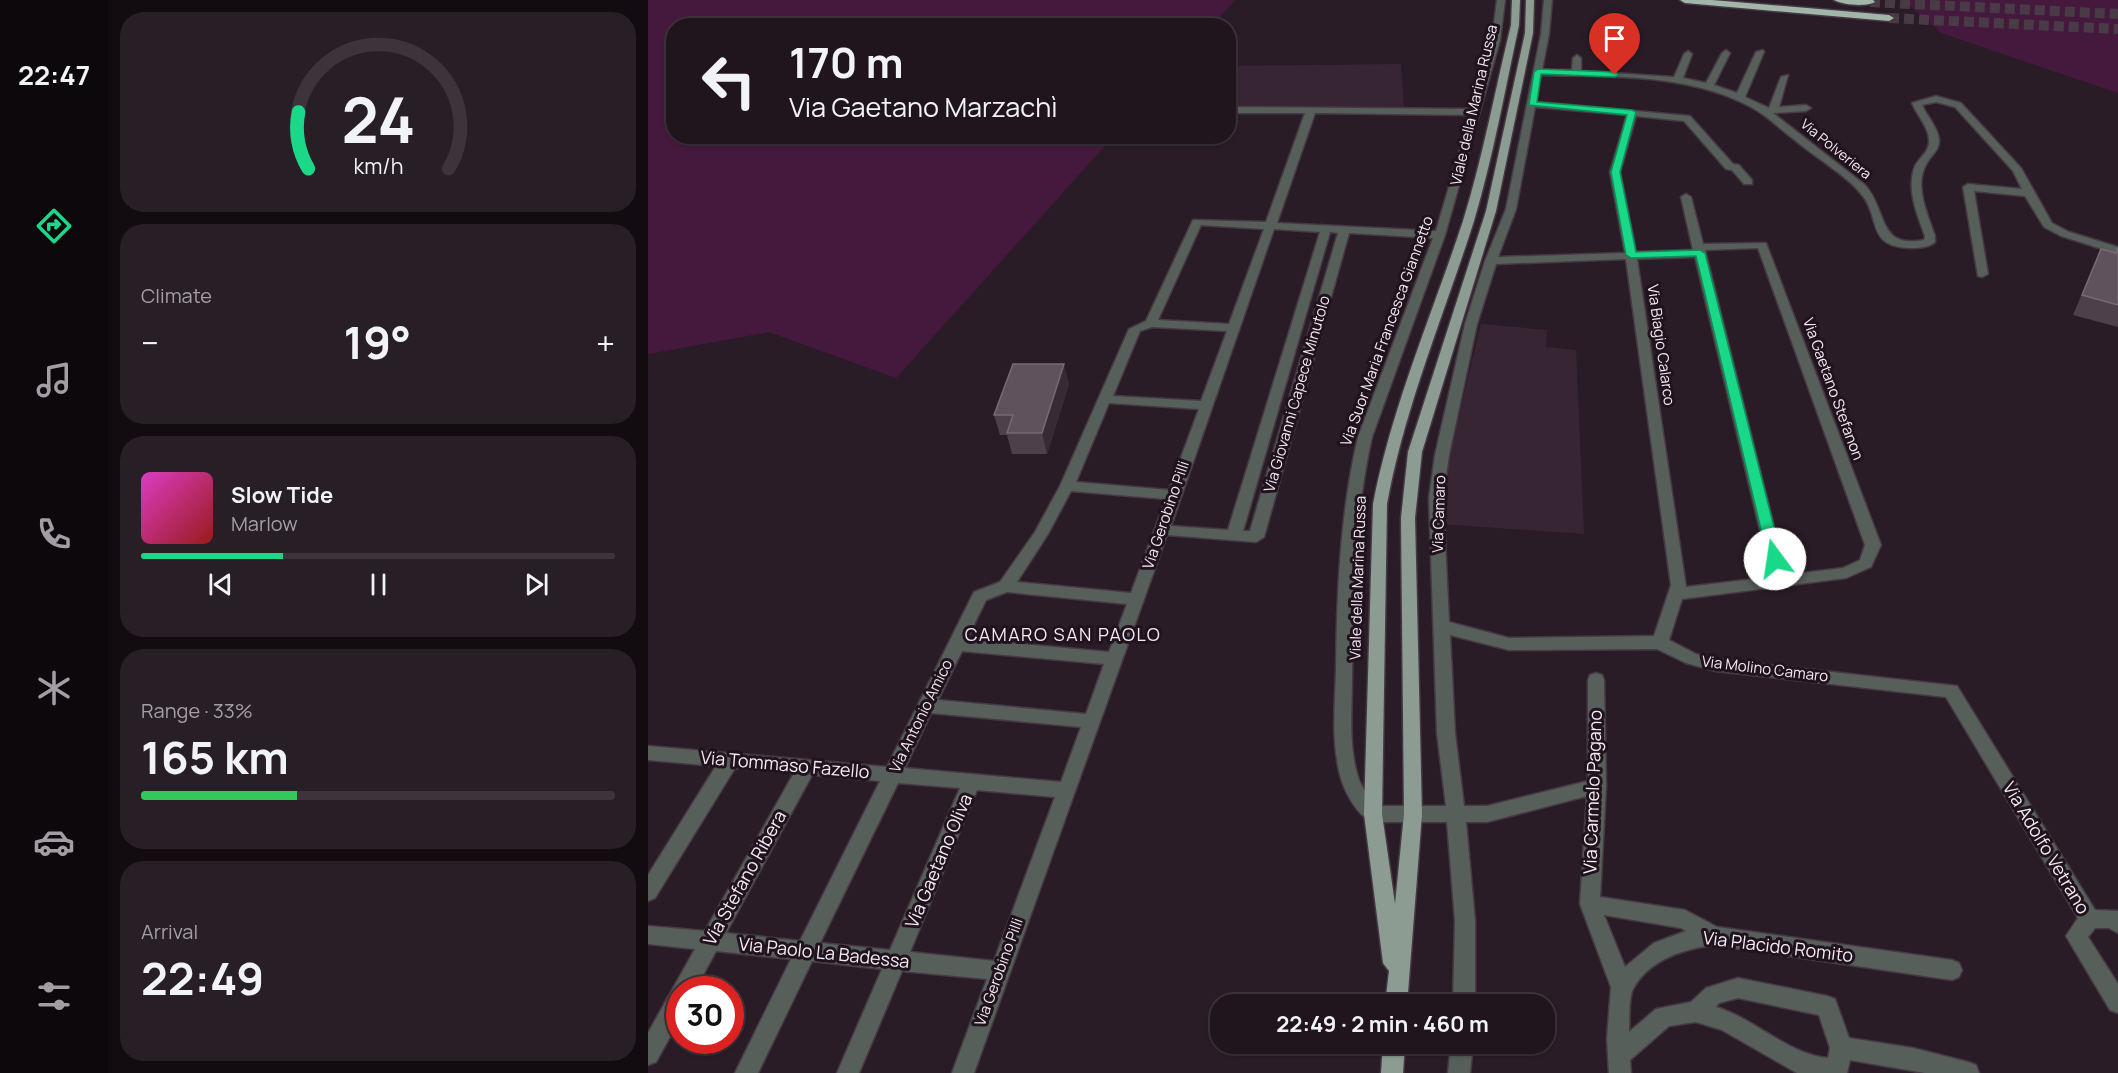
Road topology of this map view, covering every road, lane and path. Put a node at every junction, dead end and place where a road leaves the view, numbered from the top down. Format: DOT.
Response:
graph roads {
  1 [pos="1501,0"];
  2 [pos="1516,0"];
  3 [pos="1530,0"];
  4 [pos="1548,0"];
  5 [pos="1685,0"];
  6 [pos="1839,0"];
  7 [pos="1870,2"];
  8 [pos="1889,18"];
  9 [pos="1760,52"];
  10 [pos="1726,53"];
  11 [pos="1688,54"];
  12 [pos="1577,58"];
  13 [pos="1538,72"];
  14 [pos="1576,73"];
  15 [pos="1785,77"];
  16 [pos="1677,81"];
  17 [pos="1708,88"];
  18 [pos="1740,98"];
  19 [pos="1532,104"];
  20 [pos="1806,108"];
  21 [pos="1236,110"];
  22 [pos="1311,111"];
  23 [pos="1769,111"];
  24 [pos="1475,112"];
  25 [pos="1632,112"];
  26 [pos="1748,182"];
  27 [pos="2030,193"];
  28 [pos="1686,197"];
  29 [pos="1269,226"];
  30 [pos="1326,229"];
  31 [pos="1344,230"];
  32 [pos="1440,235"];
  33 [pos="1700,250"];
  34 [pos="2118,251"];
  35 [pos="1631,255"];
  36 [pos="1491,261"];
  37 [pos="1982,274"];
  38 [pos="1151,323"];
  39 [pos="1232,328"];
  40 [pos="1105,399"];
  41 [pos="1204,405"];
  42 [pos="1067,486"];
  43 [pos="1173,495"];
  44 [pos="1162,530"];
  45 [pos="1234,535"];
  46 [pos="1780,581"];
  47 [pos="1006,586"];
  48 [pos="1678,589"];
  49 [pos="1136,599"];
  50 [pos="1440,626"];
  51 [pos="957,644"];
  52 [pos="1660,644"];
  53 [pos="1113,659"];
  54 [pos="1596,680"];
  55 [pos="1951,691"];
  56 [pos="927,706"];
  57 [pos="1091,721"];
  58 [pos="649,754"];
  59 [pos="730,760"];
  60 [pos="807,767"];
  61 [pos="893,774"];
  62 [pos="972,781"];
  63 [pos="1597,786"];
  64 [pos="1066,789"];
  65 [pos="1373,814"];
  66 [pos="1413,814"];
  67 [pos="1456,815"];
  68 [pos="648,892"];
  69 [pos="1590,904"];
  70 [pos="2090,919"];
  71 [pos="2118,924"];
  72 [pos="648,935"];
  73 [pos="1714,936"];
  74 [pos="710,942"];
  75 [pos="806,951"];
  76 [pos="897,961"];
  77 [pos="1952,970"];
  78 [pos="1000,971"];
  79 [pos="692,976"];
  80 [pos="1622,987"];
  81 [pos="1395,994"];
  82 [pos="1397,994"];
  83 [pos="1464,994"];
  84 [pos="2118,1003"];
  85 [pos="1696,1012"];
  86 [pos="666,1022"];
  87 [pos="1838,1040"];
  88 [pos="648,1054"];
  89 [pos="1393,1054"];
  90 [pos="1461,1054"];
  91 [pos="1619,1064"];
  92 [pos="746,1073"];
  93 [pos="848,1073"];
  94 [pos="963,1073"];
  95 [pos="1392,1073"];
  96 [pos="1459,1073"];
  97 [pos="1968,1073"];
  1 -- 24 [label="street, Via Suor Maria Francesca Giannetto"];
  2 -- 65 [label="main road, Viale della Marina Russa"];
  3 -- 66 [label="main road, Viale della Marina Russa"];
  4 -- 13 [label="street, Via Camaro"];
  5 -- 8 [label="highway"];
  6 -- 7 [label="highway"];
  9 -- 18 [label="street"];
  10 -- 17 [label="street"];
  11 -- 16 [label="street"];
  12 -- 14 [label="street"];
  13 -- 14 [label="street, Via Polveriera"];
  13 -- 19 [label="street, Via Camaro"];
  14 -- 16 [label="street, Via Polveriera"];
  15 -- 23 [label="street"];
  16 -- 17 [label="street, Via Polveriera"];
  17 -- 18 [label="street, Via Polveriera"];
  18 -- 23 [label="street, Via Polveriera"];
  19 -- 25 [label="street"];
  19 -- 36 [label="street, Via Camaro"];
  20 -- 23 [label="street"];
  21 -- 22 [label="street"];
  22 -- 24 [label="street"];
  22 -- 29 [label="street, Via Gerobino Pilli"];
  23 -- 27 [label="street, Via Polveriera"];
  24 -- 32 [label="street, Via Suor Maria Francesca Giannetto"];
  25 -- 26 [label="street"];
  25 -- 35 [label="street, Via Biagio Calarco"];
  27 -- 34 [label="street, Via Polveriera"];
  27 -- 37 [label="street"];
  28 -- 33 [label="street"];
  29 -- 30 [label="street"];
  29 -- 38 [label="street"];
  29 -- 39 [label="street, Via Gerobino Pilli"];
  30 -- 31 [label="street"];
  30 -- 45 [label="street, Via Giovanni Capece Minutolo"];
  31 -- 32 [label="street"];
  31 -- 45 [label="street, Via Giovanni Capece Minutolo"];
  32 -- 65 [label="street, Via Suor Maria Francesca Giannetto"];
  33 -- 35 [label="street"];
  33 -- 46 [label="street"];
  33 -- 46 [label="street, Via Gaetano Stefanon"];
  35 -- 36 [label="street"];
  35 -- 48 [label="street, Via Biagio Calarco"];
  36 -- 50 [label="street, Via Camaro"];
  38 -- 39 [label="street"];
  38 -- 40 [label="street"];
  39 -- 41 [label="street, Via Gerobino Pilli"];
  40 -- 41 [label="street"];
  40 -- 42 [label="street"];
  41 -- 43 [label="street, Via Gerobino Pilli"];
  42 -- 43 [label="street"];
  42 -- 47 [label="street"];
  43 -- 44 [label="street, Via Gerobino Pilli"];
  44 -- 45 [label="street, Via Giovanni Capece Minutolo"];
  44 -- 49 [label="street, Via Gerobino Pilli"];
  46 -- 48 [label="street"];
  47 -- 49 [label="street"];
  47 -- 51 [label="street, Via Antonio Amico"];
  48 -- 52 [label="street"];
  49 -- 53 [label="street, Via Gerobino Pilli"];
  50 -- 52 [label="street, Via Molino Camaro"];
  50 -- 67 [label="street, Via Camaro"];
  51 -- 53 [label="street"];
  51 -- 56 [label="street, Via Antonio Amico"];
  52 -- 55 [label="street, Via Molino Camaro"];
  53 -- 57 [label="street, Via Gerobino Pilli"];
  54 -- 63 [label="street, Via Carmelo Pagano"];
  55 -- 70 [label="street, Via Adolfo Vetrano"];
  56 -- 57 [label="street"];
  56 -- 61 [label="street, Via Antonio Amico"];
  57 -- 64 [label="street, Via Gerobino Pilli"];
  58 -- 59 [label="street, Via Tommaso Fazello"];
  59 -- 60 [label="street, Via Tommaso Fazello"];
  59 -- 68 [label="street"];
  60 -- 61 [label="street, Via Tommaso Fazello"];
  60 -- 74 [label="street, Via Stefano Ribera"];
  61 -- 62 [label="street, Via Tommaso Fazello"];
  61 -- 75 [label="street, Via Antonio Amico"];
  62 -- 64 [label="street, Via Tommaso Fazello"];
  62 -- 76 [label="street, Via Gaetano Oliva"];
  63 -- 67 [label="street"];
  63 -- 69 [label="street, Via Carmelo Pagano"];
  64 -- 78 [label="street, Via Gerobino Pilli"];
  65 -- 66 [label="street"];
  65 -- 81 [label="main road, Viale della Marina Russa"];
  66 -- 67 [label="street"];
  66 -- 82 [label="main road, Viale della Marina Russa"];
  67 -- 83 [label="street, Via Camaro"];
  69 -- 73 [label="street"];
  69 -- 80 [label="street"];
  70 -- 71 [label="street"];
  70 -- 84 [label="street, Via Adolfo Vetrano"];
  72 -- 74 [label="street, Via Paolo La Badessa"];
  73 -- 77 [label="street, Via Placido Romito"];
  73 -- 80 [label="street, Via Placido Romito"];
  74 -- 75 [label="street, Via Paolo La Badessa"];
  74 -- 79 [label="street, Via Stefano Ribera"];
  75 -- 76 [label="street, Via Paolo La Badessa"];
  75 -- 92 [label="street, Via Antonio Amico"];
  76 -- 78 [label="street, Via Paolo La Badessa"];
  76 -- 93 [label="street, Via Gaetano Oliva"];
  78 -- 94 [label="street, Via Gerobino Pilli"];
  80 -- 91 [label="street"];
  85 -- 87 [label="street"];
  85 -- 87 [label="street"];
  85 -- 91 [label="street"];
  86 -- 88 [label="street"];
  87 -- 97 [label="street"];
  89 -- 95 [label="main road"];
  90 -- 96 [label="street"];
}
